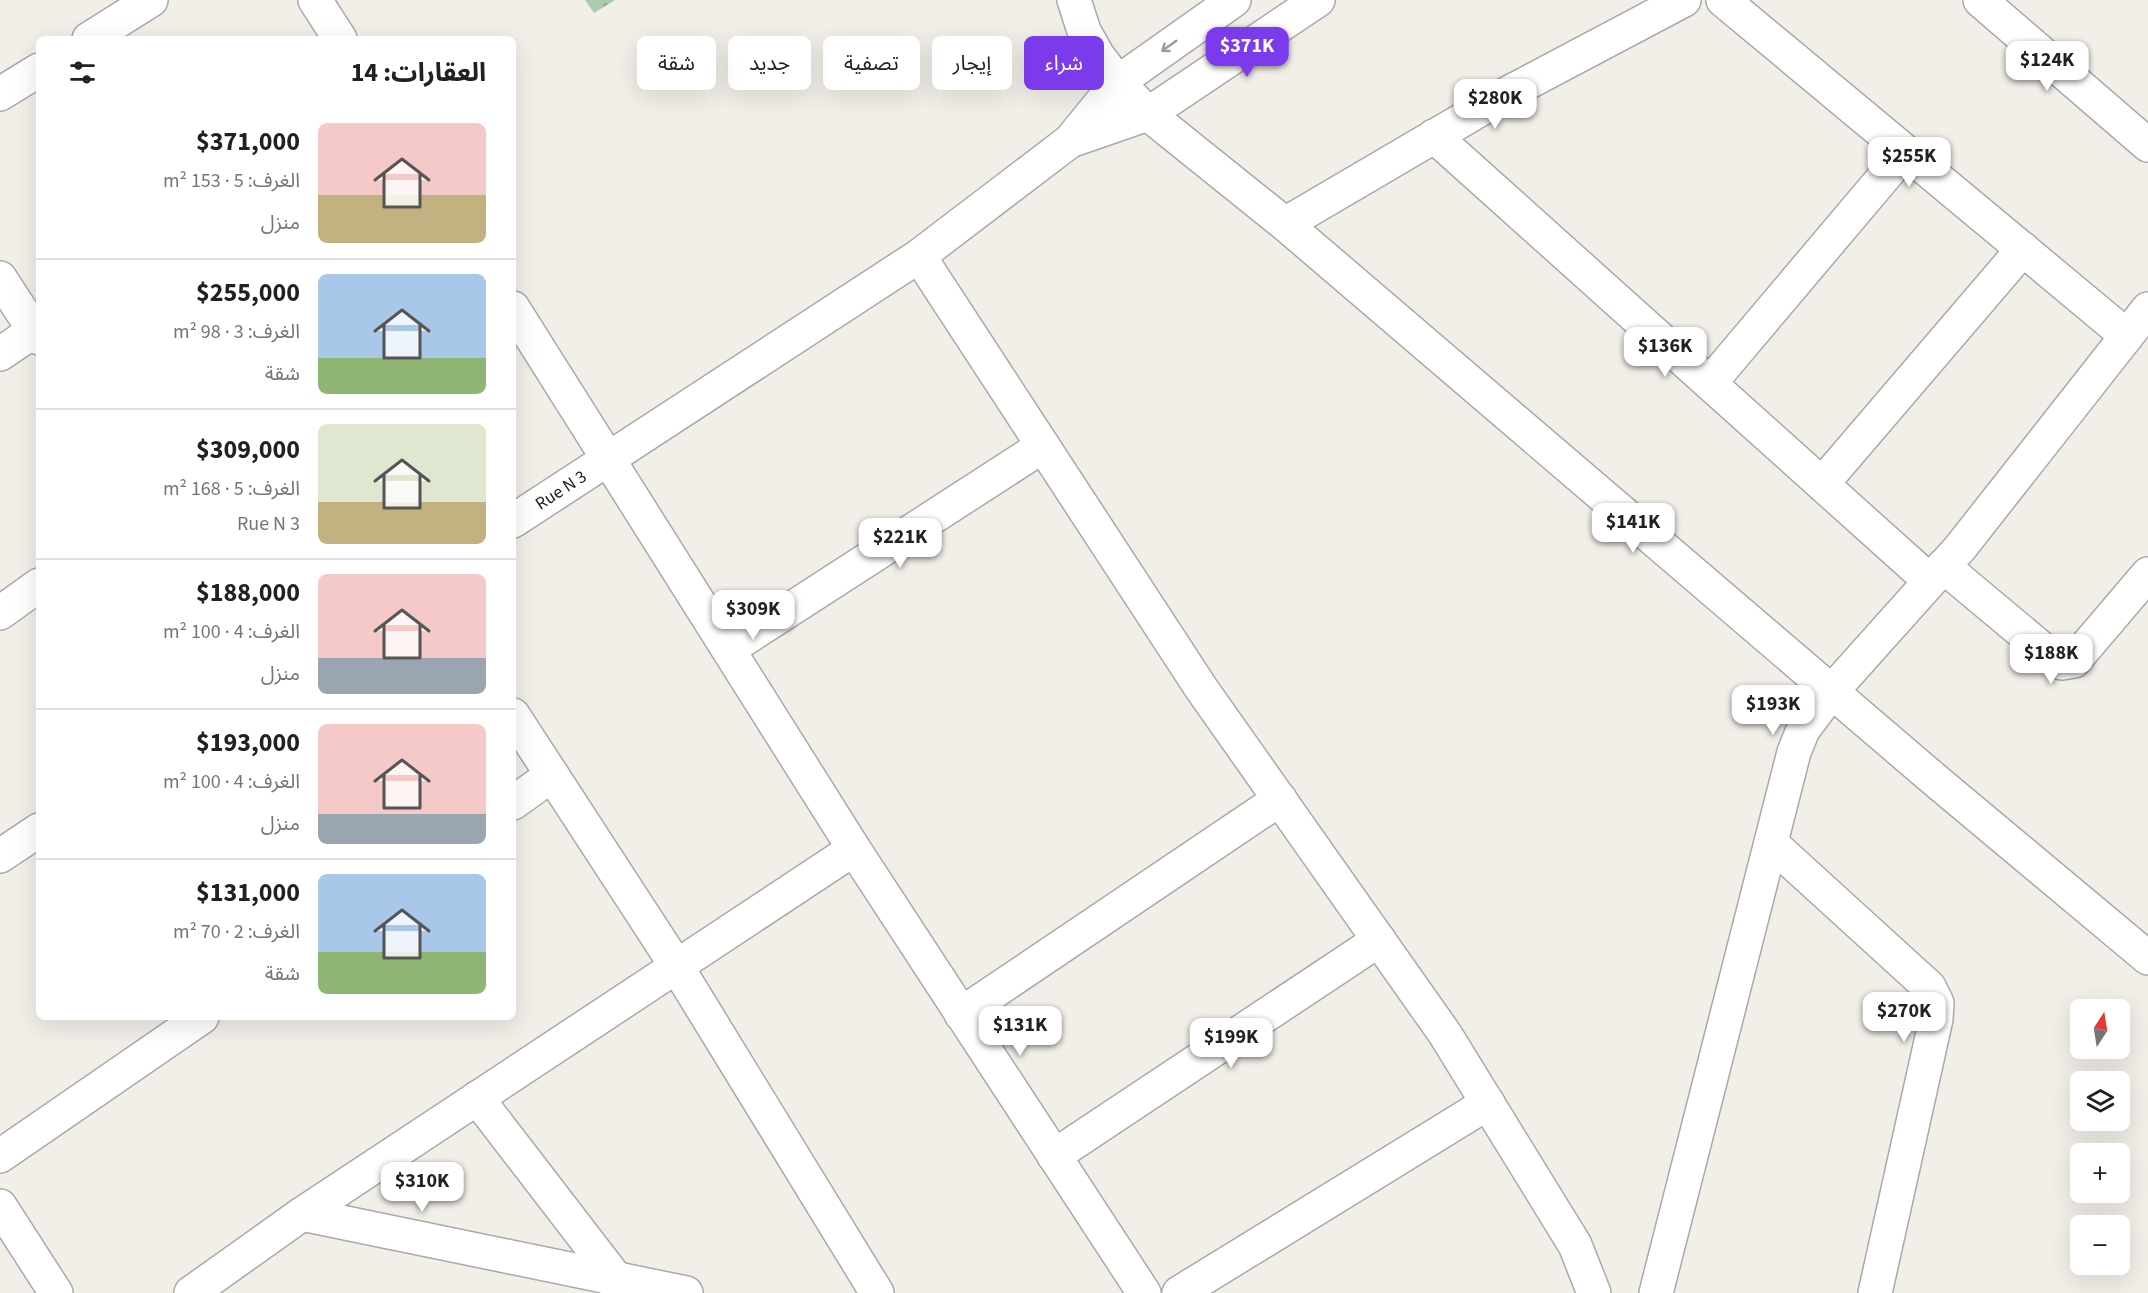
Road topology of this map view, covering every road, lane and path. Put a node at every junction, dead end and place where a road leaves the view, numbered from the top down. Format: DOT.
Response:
graph roads {
  1 [pos="151,0"];
  2 [pos="315,0"];
  3 [pos="1074,0"];
  4 [pos="1234,0"];
  5 [pos="1318,0"];
  6 [pos="1683,0"];
  7 [pos="1723,0"];
  8 [pos="1980,0"];
  9 [pos="93,36"];
  10 [pos="338,36"];
  11 [pos="36,72"];
  12 [pos="1118,82"];
  13 [pos="0,94"];
  14 [pos="1148,114"];
  15 [pos="1434,136"];
  16 [pos="1070,141"];
  17 [pos="2148,145"];
  18 [pos="1905,152"];
  19 [pos="1285,224"];
  20 [pos="2023,249"];
  21 [pos="919,256"];
  22 [pos="0,278"];
  23 [pos="2148,309"];
  24 [pos="516,313"];
  25 [pos="36,333"];
  26 [pos="36,336"];
  27 [pos="2127,336"];
  28 [pos="0,354"];
  29 [pos="1710,383"];
  30 [pos="1043,446"];
  31 [pos="610,459"];
  32 [pos="1822,484"];
  33 [pos="516,519"];
  34 [pos="1937,574"];
  35 [pos="2148,574"];
  36 [pos="36,587"];
  37 [pos="0,613"];
  38 [pos="729,649"];
  39 [pos="1832,691"];
  40 [pos="516,720"];
  41 [pos="552,776"];
  42 [pos="1280,799"];
  43 [pos="516,801"];
  44 [pos="36,832"];
  45 [pos="1771,843"];
  46 [pos="854,849"];
  47 [pos="0,856"];
  48 [pos="1379,940"];
  49 [pos="2148,958"];
  50 [pos="677,967"];
  51 [pos="961,1014"];
  52 [pos="198,1020"];
  53 [pos="477,1098"];
  54 [pos="1488,1103"];
  55 [pos="0,1156"];
  56 [pos="1054,1156"];
  57 [pos="0,1206"];
  58 [pos="302,1214"];
  59 [pos="616,1287"];
  60 [pos="56,1293"];
  61 [pos="191,1293"];
  62 [pos="686,1293"];
  63 [pos="877,1293"];
  64 [pos="1144,1293"];
  65 [pos="1179,1293"];
  66 [pos="1594,1293"];
  67 [pos="1656,1293"];
  68 [pos="1875,1293"];
  1 -- 9 [label="street"];
  2 -- 10 [label="street"];
  3 -- 12 [label="street"];
  4 -- 12 [label="street, one-way"];
  5 -- 14 [label="street"];
  6 -- 15 [label="street"];
  7 -- 18 [label="street"];
  8 -- 17 [label="street"];
  11 -- 13 [label="street"];
  12 -- 14 [label="street"];
  12 -- 16 [label="street"];
  14 -- 16 [label="street"];
  14 -- 19 [label="street"];
  15 -- 19 [label="street"];
  15 -- 29 [label="street"];
  16 -- 21 [label="street, Rue N 3"];
  18 -- 20 [label="street"];
  18 -- 29 [label="street"];
  19 -- 39 [label="street"];
  20 -- 27 [label="street"];
  20 -- 32 [label="street"];
  21 -- 30 [label="street"];
  21 -- 31 [label="street, Rue N 3"];
  22 -- 25 [label="street"];
  23 -- 27 [label="street"];
  24 -- 31 [label="street"];
  26 -- 28 [label="street"];
  27 -- 34 [label="street"];
  29 -- 32 [label="street"];
  30 -- 38 [label="street"];
  30 -- 42 [label="street"];
  31 -- 33 [label="street, Rue N 3"];
  31 -- 38 [label="street"];
  32 -- 34 [label="street"];
  34 -- 35 [label="street"];
  34 -- 39 [label="street"];
  36 -- 37 [label="street"];
  38 -- 46 [label="street"];
  39 -- 45 [label="street"];
  39 -- 49 [label="street"];
  40 -- 41 [label="street"];
  41 -- 43 [label="street"];
  41 -- 50 [label="street"];
  42 -- 48 [label="street"];
  42 -- 51 [label="street"];
  44 -- 47 [label="street"];
  45 -- 67 [label="street"];
  45 -- 68 [label="street"];
  46 -- 50 [label="street"];
  46 -- 51 [label="street"];
  48 -- 54 [label="street"];
  48 -- 56 [label="street"];
  50 -- 53 [label="street"];
  50 -- 63 [label="street"];
  51 -- 56 [label="street"];
  52 -- 55 [label="street"];
  53 -- 58 [label="street"];
  53 -- 59 [label="street"];
  54 -- 65 [label="street"];
  54 -- 66 [label="street"];
  56 -- 64 [label="street"];
  57 -- 60 [label="street"];
  58 -- 59 [label="street"];
  58 -- 61 [label="street"];
  59 -- 62 [label="street"];
}
